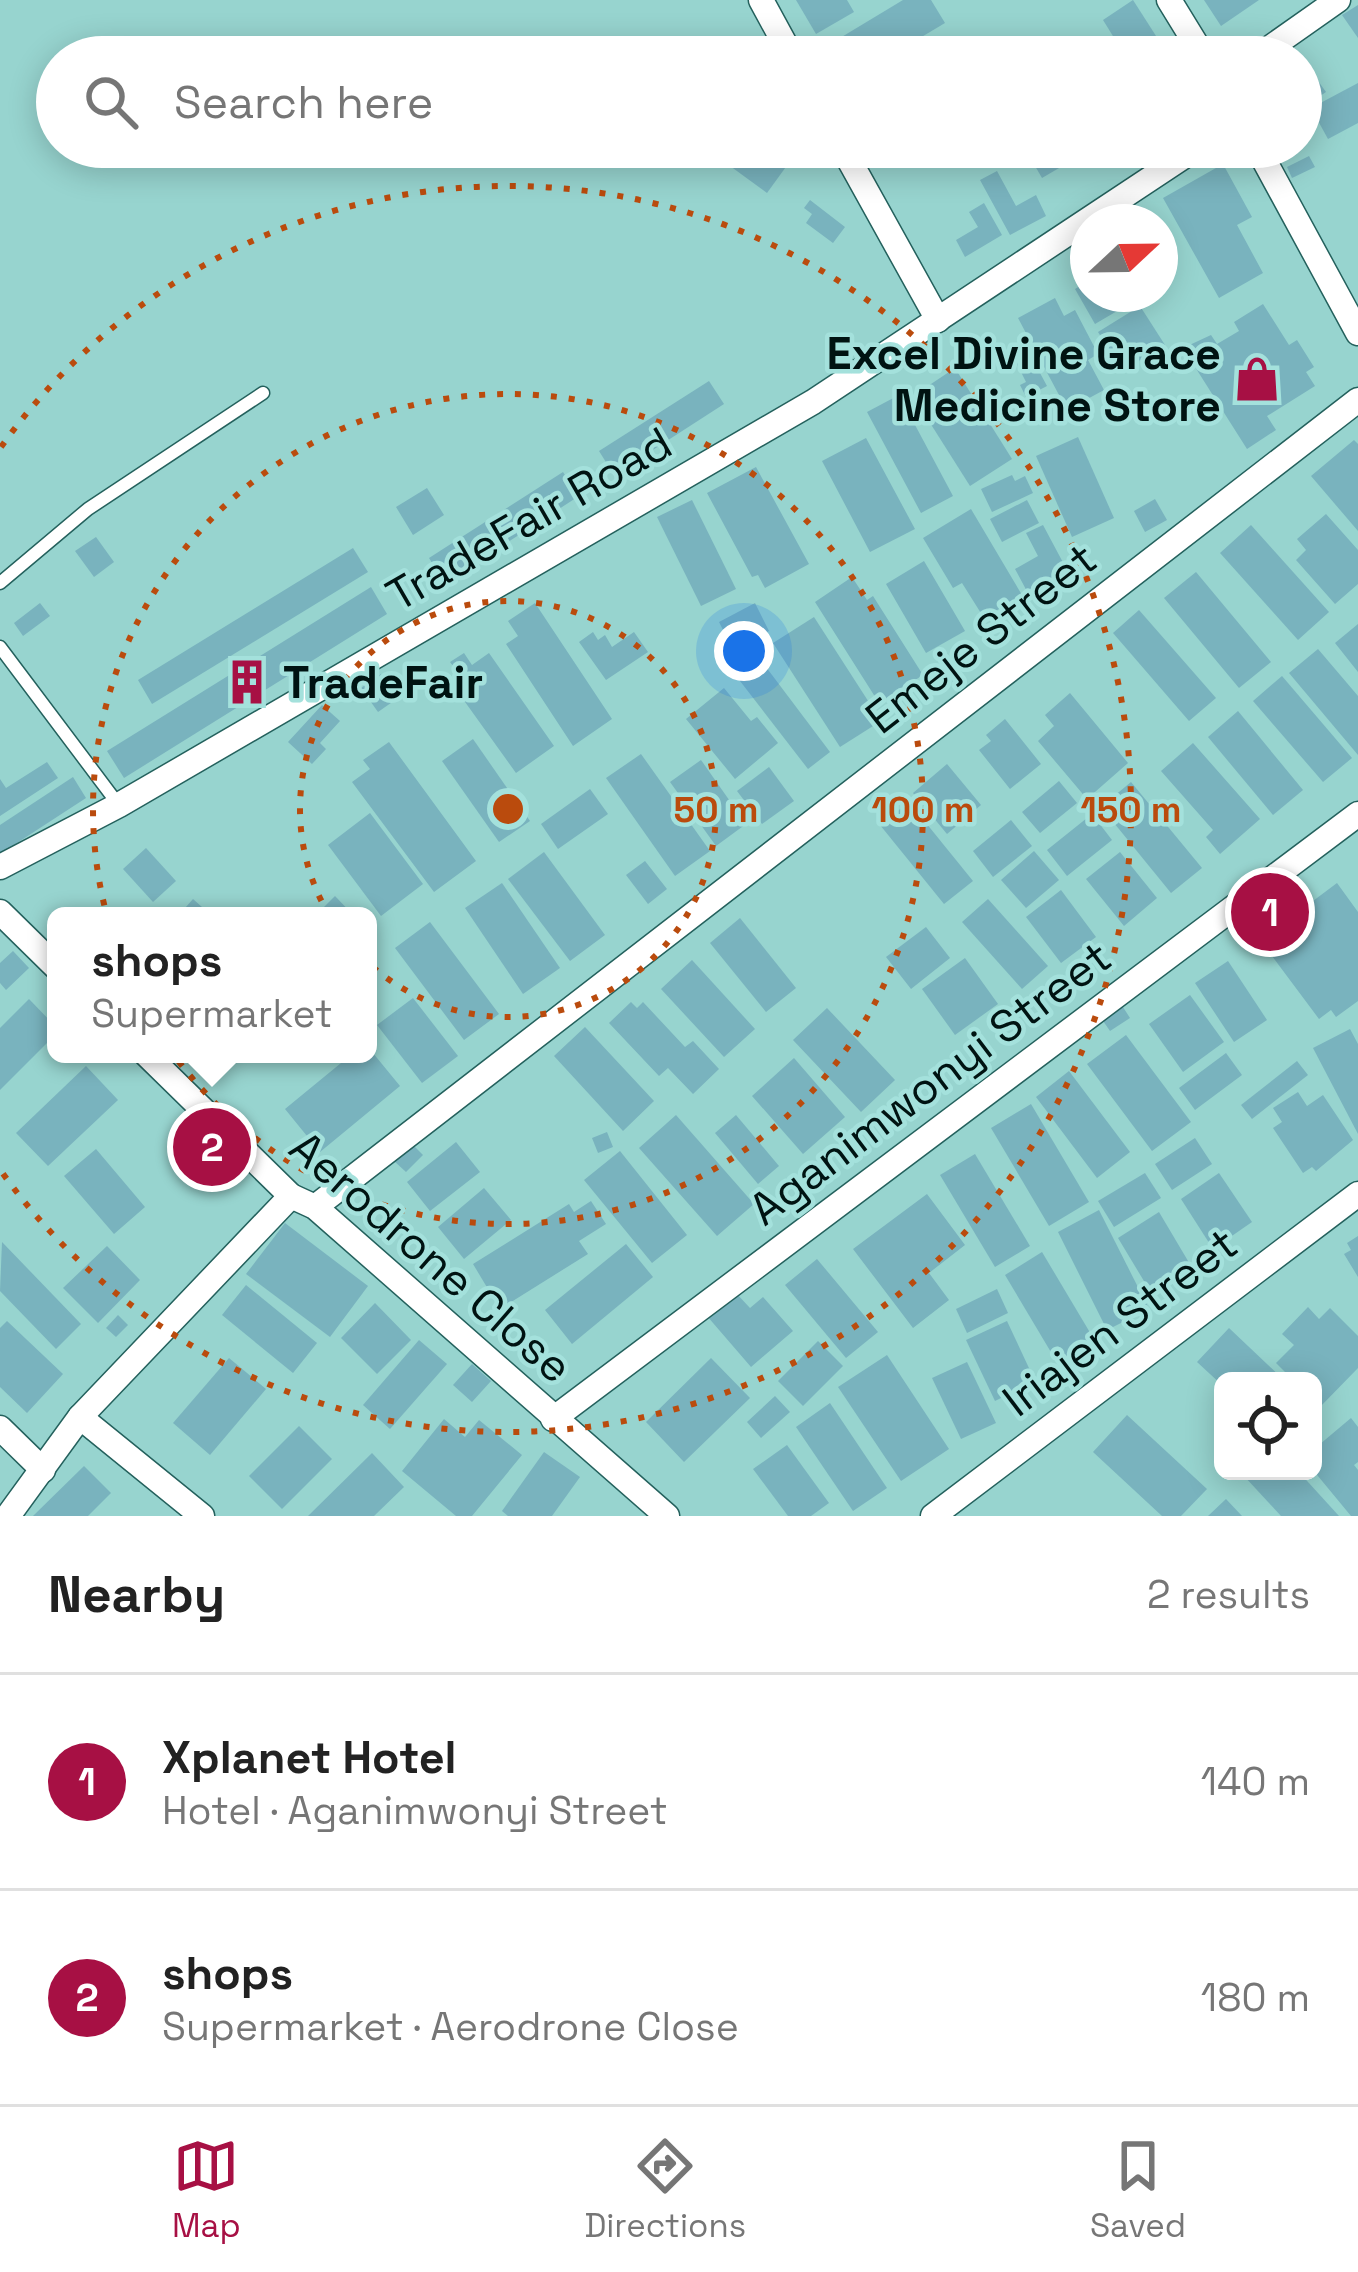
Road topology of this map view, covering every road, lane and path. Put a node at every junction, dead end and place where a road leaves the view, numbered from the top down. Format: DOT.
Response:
graph roads {
  1 [pos="760,0"];
  2 [pos="1169,0"];
  3 [pos="1338,0"];
  4 [pos="780,36"];
  5 [pos="1191,36"];
  6 [pos="1287,36"];
  7 [pos="854,168"];
  8 [pos="1166,168"];
  9 [pos="1268,168"];
  10 [pos="938,320"];
  11 [pos="1358,333"];
  12 [pos="262,393"];
  13 [pos="1358,400"];
  14 [pos="0,583"];
  15 [pos="0,647"];
  16 [pos="119,805"];
  17 [pos="1358,814"];
  18 [pos="0,867"];
  19 [pos="0,912"];
  20 [pos="47,958"];
  21 [pos="156,1063"];
  22 [pos="1358,1194"];
  23 [pos="303,1202"];
  24 [pos="80,1417"];
  25 [pos="553,1419"];
  26 [pos="0,1428"];
  27 [pos="43,1469"];
  28 [pos="8,1516"];
  29 [pos="202,1516"];
  30 [pos="667,1516"];
  31 [pos="933,1516"];
  1 -- 4 [label="street"];
  2 -- 5 [label="street"];
  3 -- 6 [label="street"];
  7 -- 10 [label="street"];
  8 -- 10 [label="street, TradeFair Road"];
  9 -- 11 [label="street"];
  10 -- 16 [label="street, TradeFair Road"];
  12 -- 14 [label="lane"];
  13 -- 23 [label="street, Emeje Street"];
  15 -- 16 [label="lane"];
  16 -- 18 [label="street, TradeFair Road"];
  17 -- 25 [label="street, Aganimwonyi Street"];
  19 -- 20 [label="street"];
  21 -- 23 [label="street, Aerodrone Close"];
  22 -- 31 [label="street, Iriajen Street"];
  23 -- 24 [label="street, Emeje Street"];
  23 -- 25 [label="street, Aerodrone Close"];
  24 -- 27 [label="street, Emeje Street"];
  24 -- 29 [label="street"];
  25 -- 30 [label="street, Aerodrone Close"];
  26 -- 27 [label="street"];
  27 -- 28 [label="street, Emeje Street"];
}
